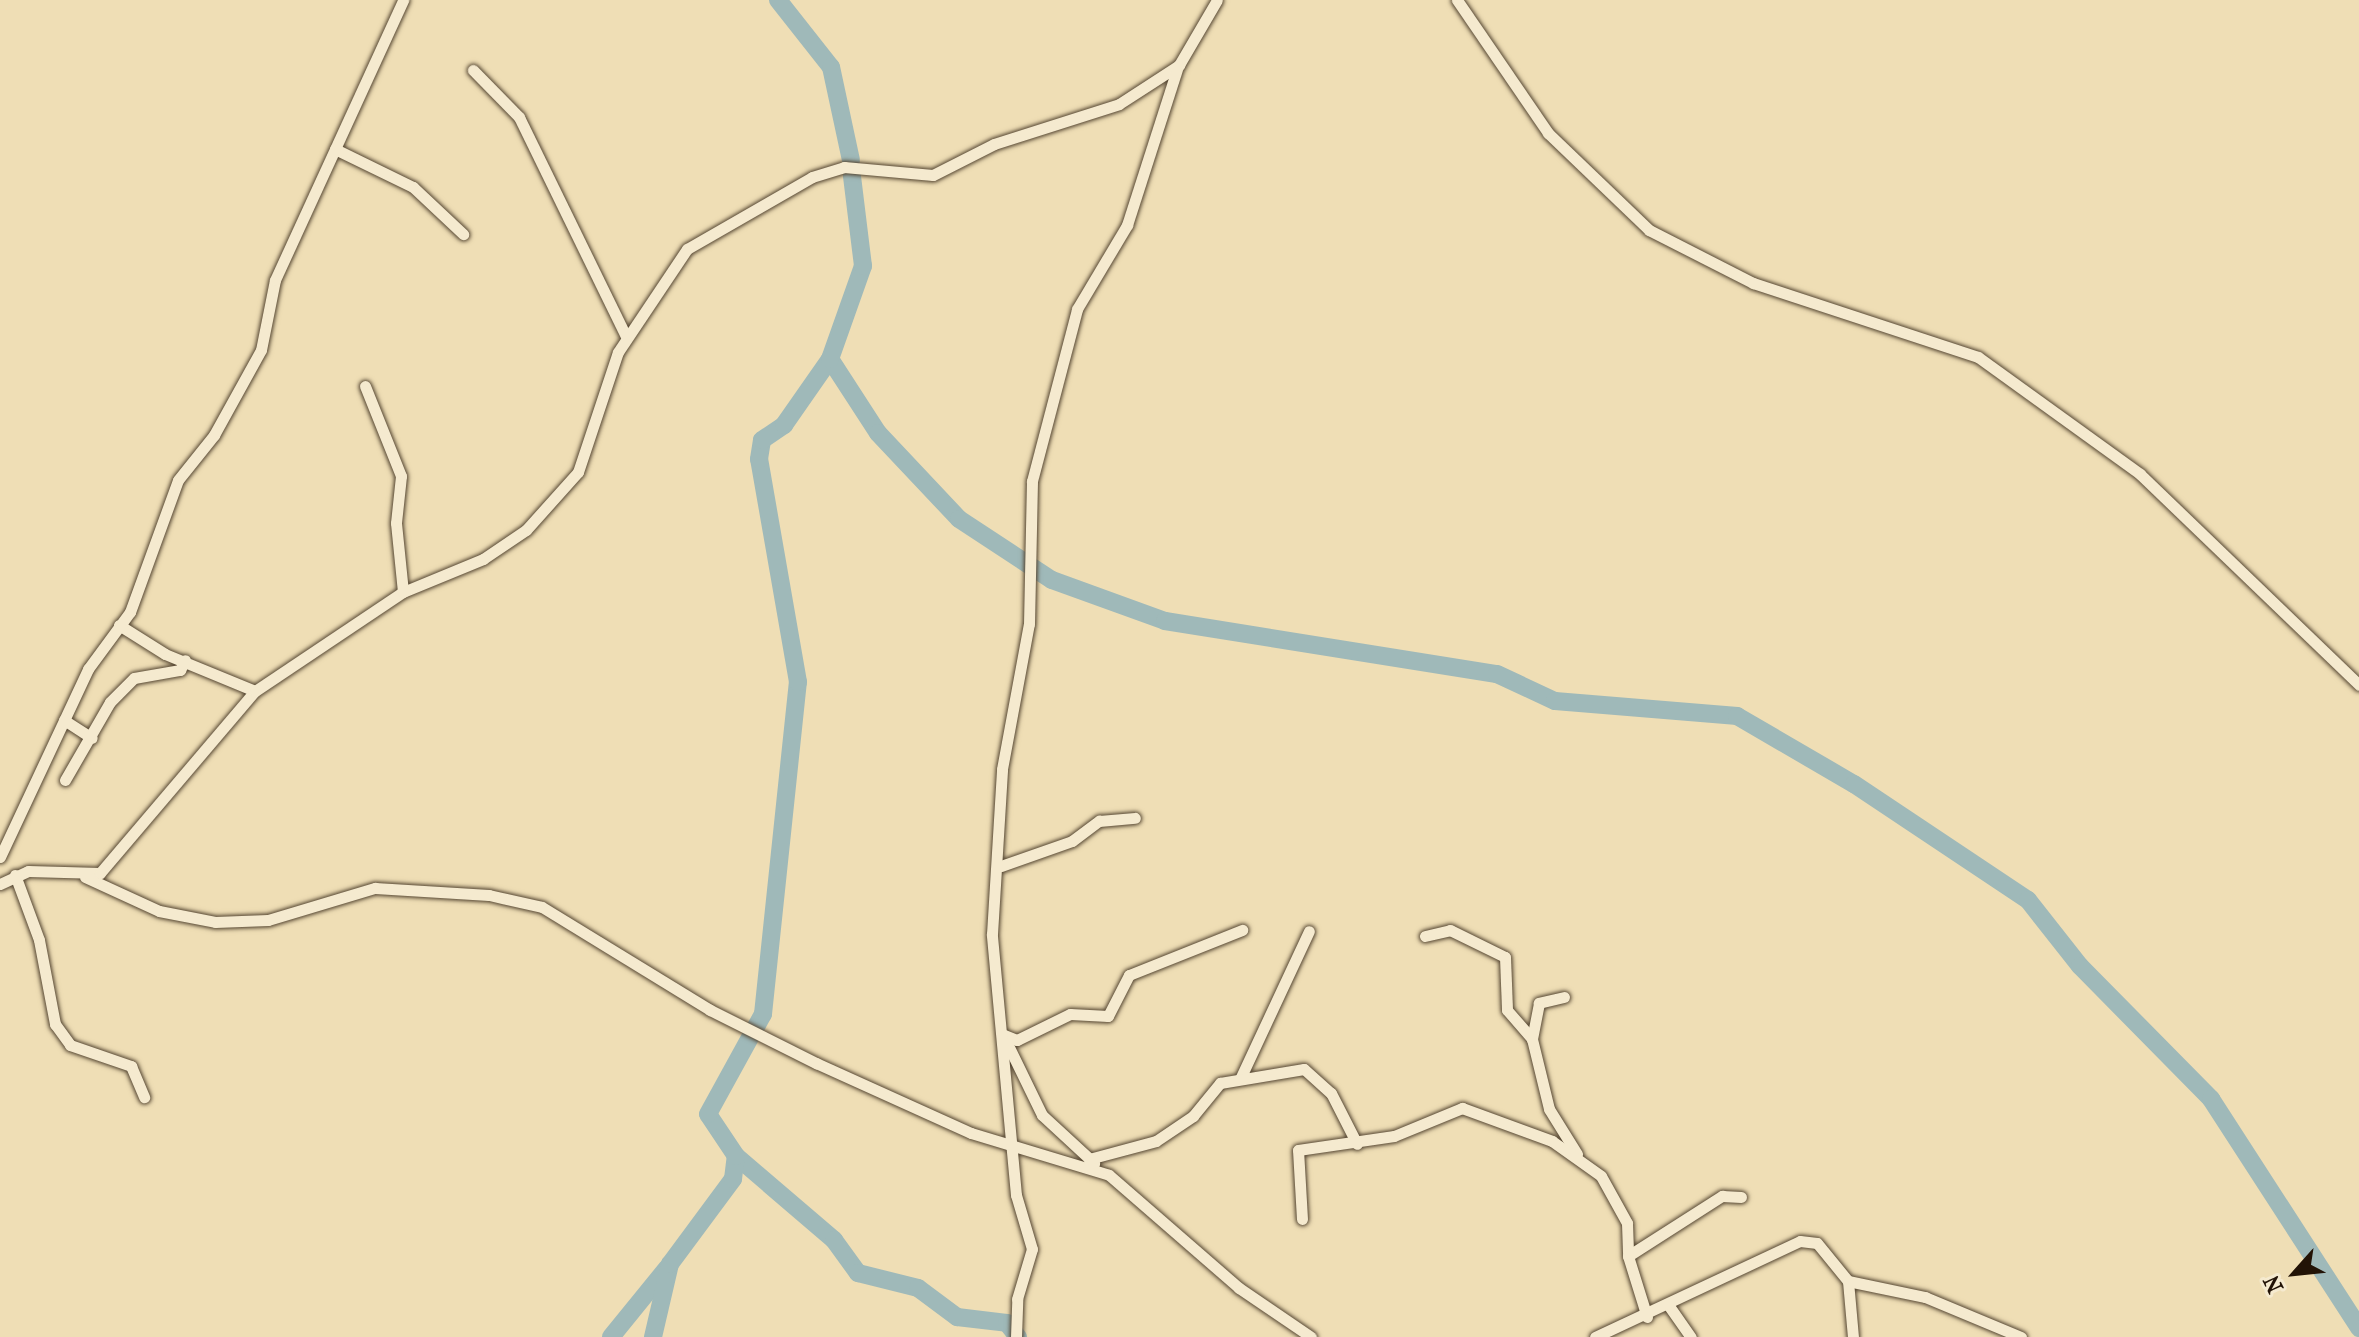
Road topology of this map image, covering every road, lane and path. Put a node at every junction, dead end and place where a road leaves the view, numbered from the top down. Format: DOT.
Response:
graph roads {
  1 [pos="403,0"];
  2 [pos="1217,0"];
  3 [pos="1457,0"];
  4 [pos="1179,65"];
  5 [pos="473,70"];
  6 [pos="335,149"];
  7 [pos="463,234"];
  8 [pos="626,336"];
  9 [pos="365,386"];
  10 [pos="403,592"];
  11 [pos="119,625"];
  12 [pos="185,660"];
  13 [pos="2359,685"];
  14 [pos="255,691"];
  15 [pos="64,720"];
  16 [pos="92,738"];
  17 [pos="65,780"];
  18 [pos="1135,818"];
  19 [pos="0,857"];
  20 [pos="1001,866"];
  21 [pos="15,875"];
  22 [pos="84,877"];
  23 [pos="0,884"];
  24 [pos="1242,930"];
  25 [pos="1309,931"];
  26 [pos="1425,936"];
  27 [pos="1564,997"];
  28 [pos="1004,1035"];
  29 [pos="1532,1039"];
  30 [pos="1240,1079"];
  31 [pos="144,1097"];
  32 [pos="1357,1144"];
  33 [pos="1010,1147"];
  34 [pos="1089,1159"];
  35 [pos="1582,1161"];
  36 [pos="1109,1175"];
  37 [pos="1741,1197"];
  38 [pos="1302,1219"];
  39 [pos="1628,1256"];
  40 [pos="1848,1281"];
  41 [pos="1669,1306"];
  42 [pos="1647,1317"];
  43 [pos="1848,1320"];
  44 [pos="1016,1337"];
  45 [pos="1311,1337"];
  46 [pos="1595,1337"];
  47 [pos="1691,1337"];
  48 [pos="1844,1337"];
  49 [pos="1853,1337"];
  50 [pos="2021,1337"];
  1 -- 6 [label="street"];
  2 -- 4 [label="street"];
  3 -- 13 [label="street"];
  4 -- 8 [label="street"];
  4 -- 20 [label="street"];
  5 -- 8 [label="street"];
  6 -- 7 [label="street"];
  6 -- 11 [label="street"];
  8 -- 10 [label="street"];
  9 -- 10 [label="street"];
  10 -- 14 [label="street"];
  11 -- 12 [label="street"];
  11 -- 15 [label="street"];
  12 -- 14 [label="street"];
  12 -- 16 [label="street"];
  14 -- 22 [label="street"];
  15 -- 16 [label="street"];
  15 -- 19 [label="street"];
  16 -- 17 [label="street"];
  18 -- 20 [label="street"];
  20 -- 28 [label="street"];
  21 -- 22 [label="street"];
  21 -- 23 [label="street"];
  21 -- 31 [label="street"];
  22 -- 33 [label="street"];
  24 -- 28 [label="street"];
  25 -- 30 [label="street"];
  26 -- 29 [label="street"];
  27 -- 29 [label="street"];
  28 -- 33 [label="street"];
  28 -- 34 [label="street"];
  29 -- 35 [label="street"];
  30 -- 32 [label="street"];
  30 -- 34 [label="street"];
  32 -- 35 [label="street"];
  32 -- 38 [label="street"];
  33 -- 36 [label="street"];
  33 -- 44 [label="street"];
  34 -- 36 [label="street"];
  35 -- 39 [label="street"];
  36 -- 45 [label="street"];
  37 -- 39 [label="street"];
  39 -- 42 [label="street"];
  40 -- 41 [label="street"];
  40 -- 43 [label="street"];
  40 -- 50 [label="street"];
  41 -- 42 [label="street"];
  41 -- 47 [label="street"];
  42 -- 46 [label="street"];
  43 -- 48 [label="street"];
  43 -- 49 [label="street"];
}
